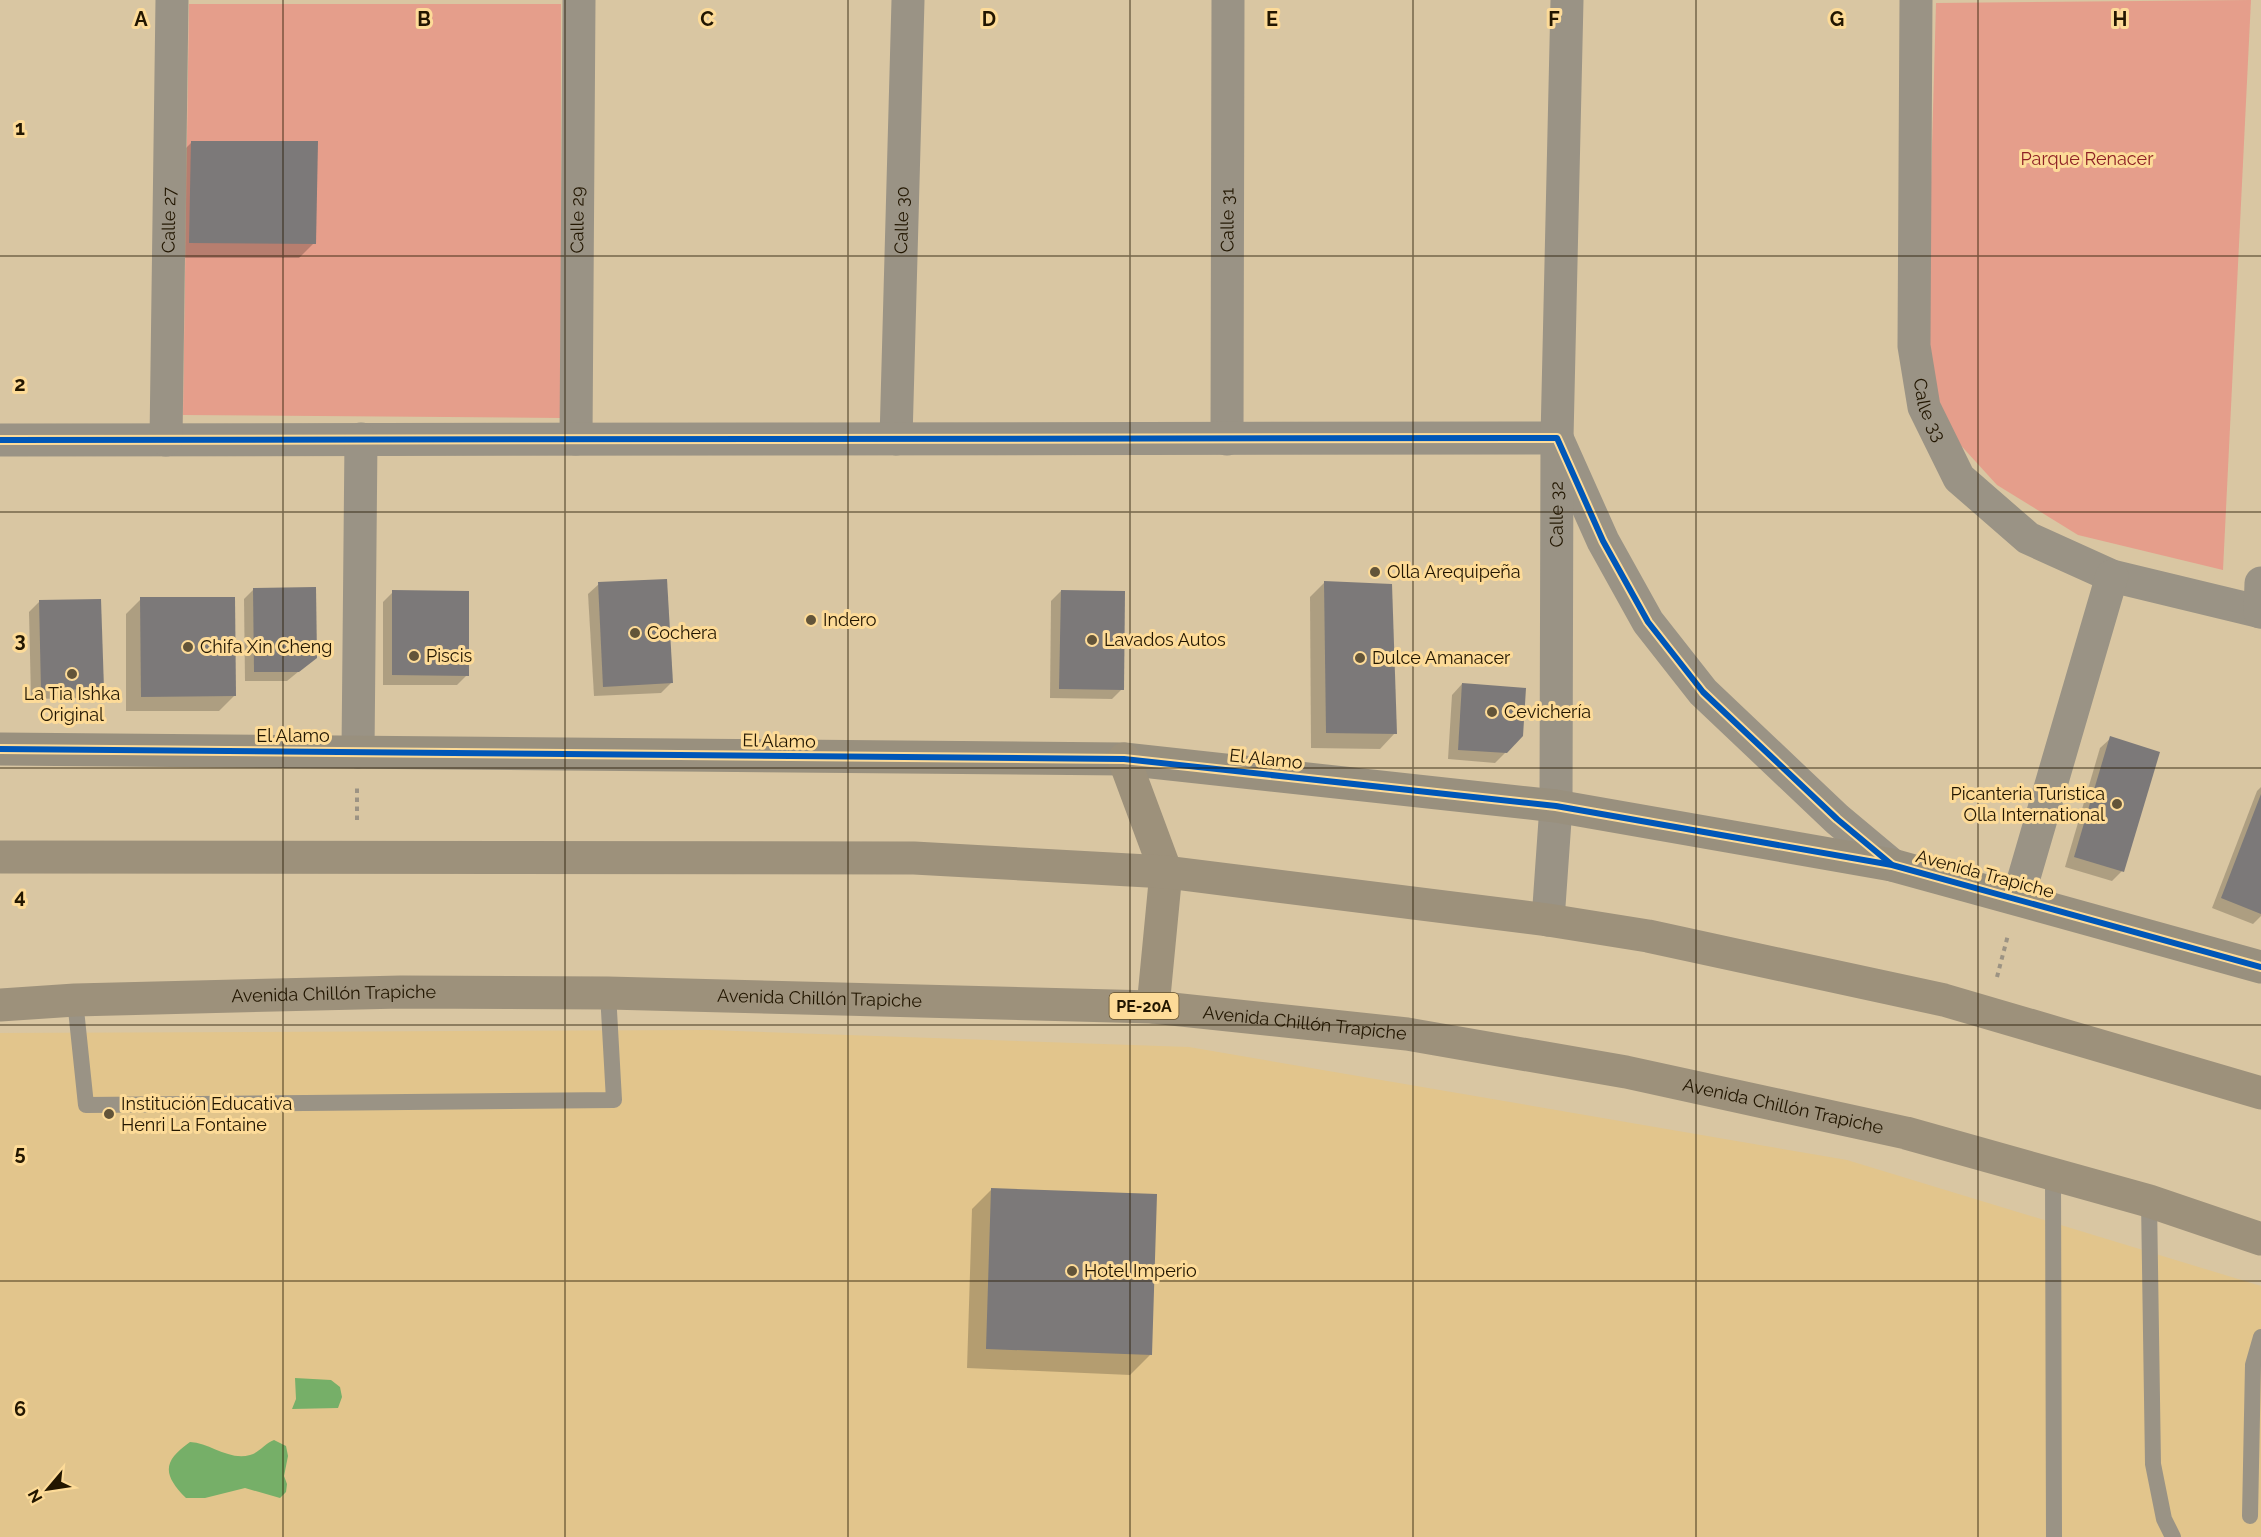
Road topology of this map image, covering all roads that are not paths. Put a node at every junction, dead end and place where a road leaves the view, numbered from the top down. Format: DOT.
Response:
graph roads {
  1 [pos="172,0"];
  2 [pos="579,0"];
  3 [pos="908,0"];
  4 [pos="1228,0"];
  5 [pos="1567,0"];
  6 [pos="1916,0"];
  7 [pos="1557,438"];
  8 [pos="576,439"];
  9 [pos="896,439"];
  10 [pos="1227,439"];
  11 [pos="0,440"];
  12 [pos="166,440"];
  13 [pos="361,440"];
  14 [pos="2112,576"];
  15 [pos="2261,583"];
  16 [pos="2261,612"];
  17 [pos="0,749"];
  18 [pos="358,752"];
  19 [pos="1124,759"];
  20 [pos="1556,806"];
  21 [pos="0,858"];
  22 [pos="1892,865"];
  23 [pos="1166,872"];
  24 [pos="2018,898"];
  25 [pos="1548,920"];
  26 [pos="2261,967"];
  27 [pos="608,993"];
  28 [pos="75,1000"];
  29 [pos="0,1005"];
  30 [pos="1154,1007"];
  31 [pos="2261,1094"];
  32 [pos="2053,1175"];
  33 [pos="2149,1201"];
  34 [pos="2261,1239"];
  35 [pos="2261,1337"];
  36 [pos="2250,1516"];
  37 [pos="2054,1537"];
  38 [pos="2173,1537"];
  1 -- 12 [label="street, Calle 27"];
  2 -- 8 [label="street, Calle 29"];
  3 -- 9 [label="street, Calle 30"];
  4 -- 10 [label="street, Calle 31"];
  5 -- 7 [label="street, Calle 32"];
  6 -- 14 [label="street, Calle 33"];
  7 -- 10 [label="street"];
  7 -- 20 [label="street, Calle 32"];
  7 -- 22 [label="street"];
  8 -- 9 [label="street"];
  8 -- 13 [label="street"];
  9 -- 10 [label="street"];
  11 -- 12 [label="street"];
  12 -- 13 [label="street"];
  13 -- 18 [label="street"];
  14 -- 16 [label="street, Calle 33"];
  14 -- 24 [label="street"];
  15 -- 16 [label="street"];
  17 -- 18 [label="street, El Alamo"];
  18 -- 19 [label="street, El Alamo"];
  19 -- 20 [label="street, El Alamo"];
  19 -- 23 [label="main road"];
  20 -- 22 [label="street, Avenida Trapiche"];
  20 -- 25 [label="street, Calle 32"];
  21 -- 23 [label="main road"];
  22 -- 24 [label="street, Avenida Trapiche"];
  23 -- 25 [label="main road"];
  23 -- 30 [label="main road"];
  24 -- 26 [label="street, Avenida Trapiche"];
  25 -- 31 [label="main road"];
  27 -- 28 [label="main road, Avenida Chillón Trapiche / PE-20A"];
  27 -- 28 [label="lane"];
  27 -- 30 [label="main road, Avenida Chillón Trapiche / PE-20A"];
  28 -- 29 [label="main road, Avenida Chillón Trapiche / PE-20A"];
  30 -- 32 [label="main road, Avenida Chillón Trapiche / PE-20A"];
  32 -- 33 [label="main road, Avenida Chillón Trapiche / PE-20A"];
  32 -- 37 [label="lane"];
  33 -- 34 [label="main road, Avenida Chillón Trapiche / PE-20A"];
  33 -- 38 [label="lane"];
  35 -- 36 [label="lane"];
}
